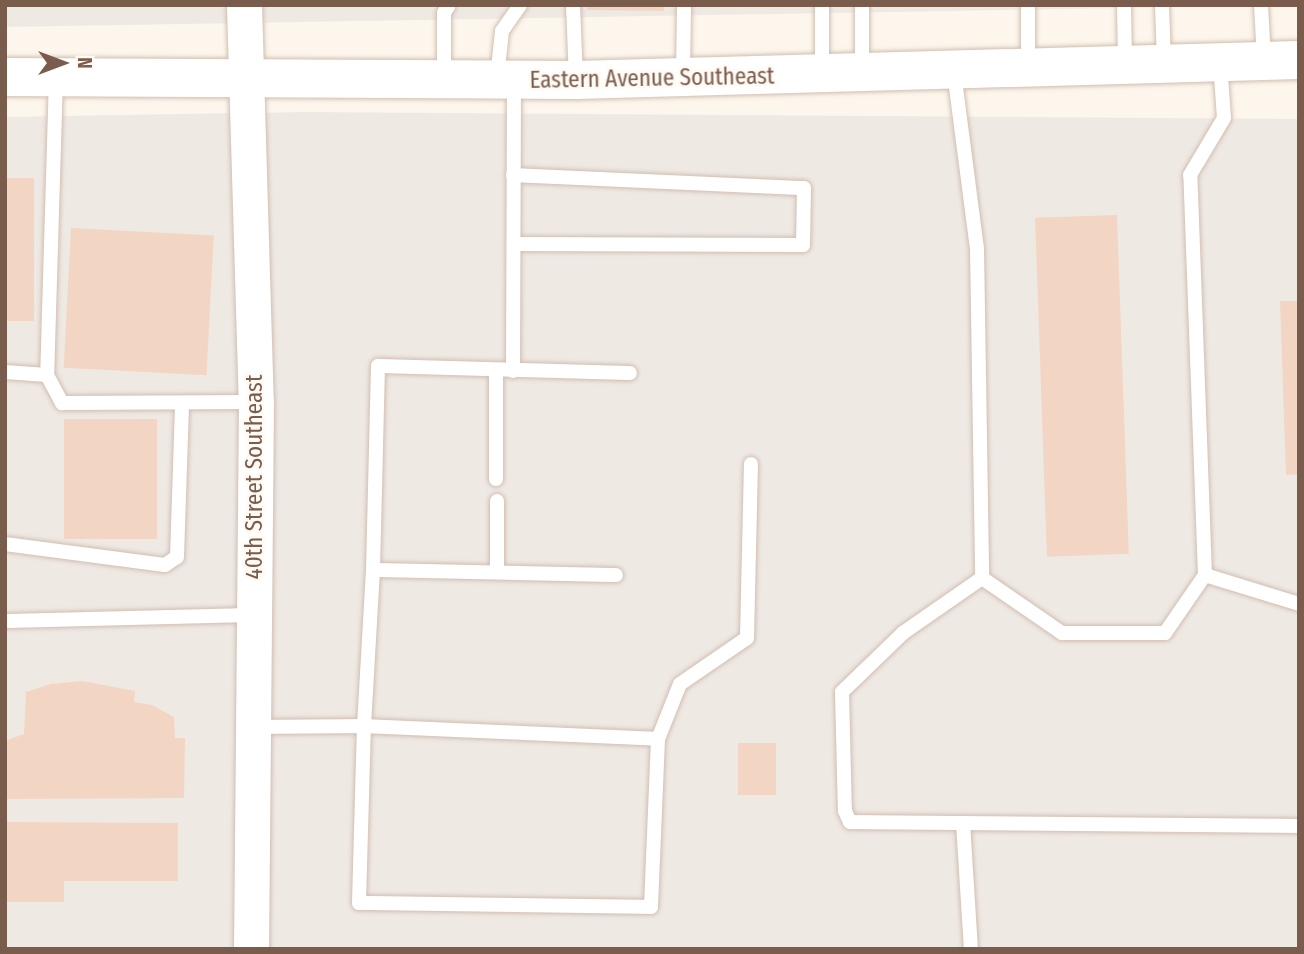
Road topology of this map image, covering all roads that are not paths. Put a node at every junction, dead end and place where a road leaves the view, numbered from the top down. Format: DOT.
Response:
graph roads {
  1 [pos="244,5"];
  2 [pos="449,5"];
  3 [pos="520,5"];
  4 [pos="573,5"];
  5 [pos="684,5"];
  6 [pos="822,5"];
  7 [pos="862,5"];
  8 [pos="1028,5"];
  9 [pos="1124,5"];
  10 [pos="1162,5"];
  11 [pos="1261,5"];
  12 [pos="1281,60"];
  13 [pos="1220,62"];
  14 [pos="1164,64"];
  15 [pos="1125,65"];
  16 [pos="1028,69"];
  17 [pos="954,72"];
  18 [pos="822,75"];
  19 [pos="862,75"];
  20 [pos="246,76"];
  21 [pos="5,77"];
  22 [pos="56,77"];
  23 [pos="444,79"];
  24 [pos="683,79"];
  25 [pos="505,80"];
  26 [pos="576,80"];
  27 [pos="513,175"];
  28 [pos="513,244"];
  29 [pos="496,370"];
  30 [pos="513,371"];
  31 [pos="5,372"];
  32 [pos="631,373"];
  33 [pos="47,375"];
  34 [pos="182,402"];
  35 [pos="256,402"];
  36 [pos="751,464"];
  37 [pos="496,479"];
  38 [pos="496,501"];
  39 [pos="5,544"];
  40 [pos="373,570"];
  41 [pos="497,572"];
  42 [pos="616,575"];
  43 [pos="1205,575"];
  44 [pos="982,578"];
  45 [pos="1299,604"];
  46 [pos="254,615"];
  47 [pos="5,621"];
  48 [pos="364,726"];
  49 [pos="253,727"];
  50 [pos="658,739"];
  51 [pos="963,823"];
  52 [pos="1299,826"];
  53 [pos="251,949"];
  54 [pos="971,949"];
  1 -- 20 [label="street, 40th Street Southeast"];
  2 -- 23 [label="lane"];
  3 -- 25 [label="lane"];
  4 -- 26 [label="lane"];
  5 -- 24 [label="lane"];
  6 -- 18 [label="lane"];
  7 -- 19 [label="lane"];
  8 -- 16 [label="lane"];
  9 -- 15 [label="lane"];
  10 -- 14 [label="lane"];
  11 -- 12 [label="lane"];
  12 -- 13 [label="main road, Eastern Avenue Southeast"];
  13 -- 14 [label="main road, Eastern Avenue Southeast"];
  13 -- 43 [label="lane"];
  14 -- 15 [label="main road, Eastern Avenue Southeast"];
  15 -- 16 [label="main road, Eastern Avenue Southeast"];
  16 -- 17 [label="main road, Eastern Avenue Southeast"];
  17 -- 19 [label="main road, Eastern Avenue Southeast"];
  17 -- 44 [label="lane"];
  18 -- 19 [label="main road, Eastern Avenue Southeast"];
  18 -- 24 [label="main road, Eastern Avenue Southeast"];
  20 -- 22 [label="main road, Eastern Avenue Southeast"];
  20 -- 23 [label="main road, Eastern Avenue Southeast"];
  20 -- 35 [label="street, 40th Street Southeast"];
  21 -- 22 [label="main road, Eastern Avenue Southeast"];
  22 -- 33 [label="lane"];
  23 -- 25 [label="main road, Eastern Avenue Southeast"];
  24 -- 26 [label="main road, Eastern Avenue Southeast"];
  25 -- 26 [label="main road, Eastern Avenue Southeast"];
  25 -- 27 [label="lane"];
  27 -- 28 [label="lane"];
  27 -- 28 [label="lane"];
  28 -- 30 [label="lane"];
  29 -- 30 [label="lane"];
  29 -- 37 [label="lane"];
  29 -- 40 [label="lane"];
  30 -- 32 [label="lane"];
  31 -- 33 [label="lane"];
  33 -- 34 [label="lane"];
  34 -- 35 [label="lane"];
  34 -- 39 [label="lane"];
  35 -- 46 [label="street, 40th Street Southeast"];
  36 -- 50 [label="lane"];
  38 -- 41 [label="lane"];
  40 -- 41 [label="lane"];
  40 -- 48 [label="lane"];
  41 -- 42 [label="lane"];
  43 -- 44 [label="lane"];
  43 -- 45 [label="lane"];
  44 -- 51 [label="lane"];
  46 -- 47 [label="lane"];
  46 -- 49 [label="street, 40th Street Southeast"];
  48 -- 49 [label="lane"];
  48 -- 50 [label="lane"];
  48 -- 50 [label="lane"];
  49 -- 53 [label="street, 40th Street Southeast"];
  51 -- 52 [label="lane"];
  51 -- 54 [label="lane"];
}
